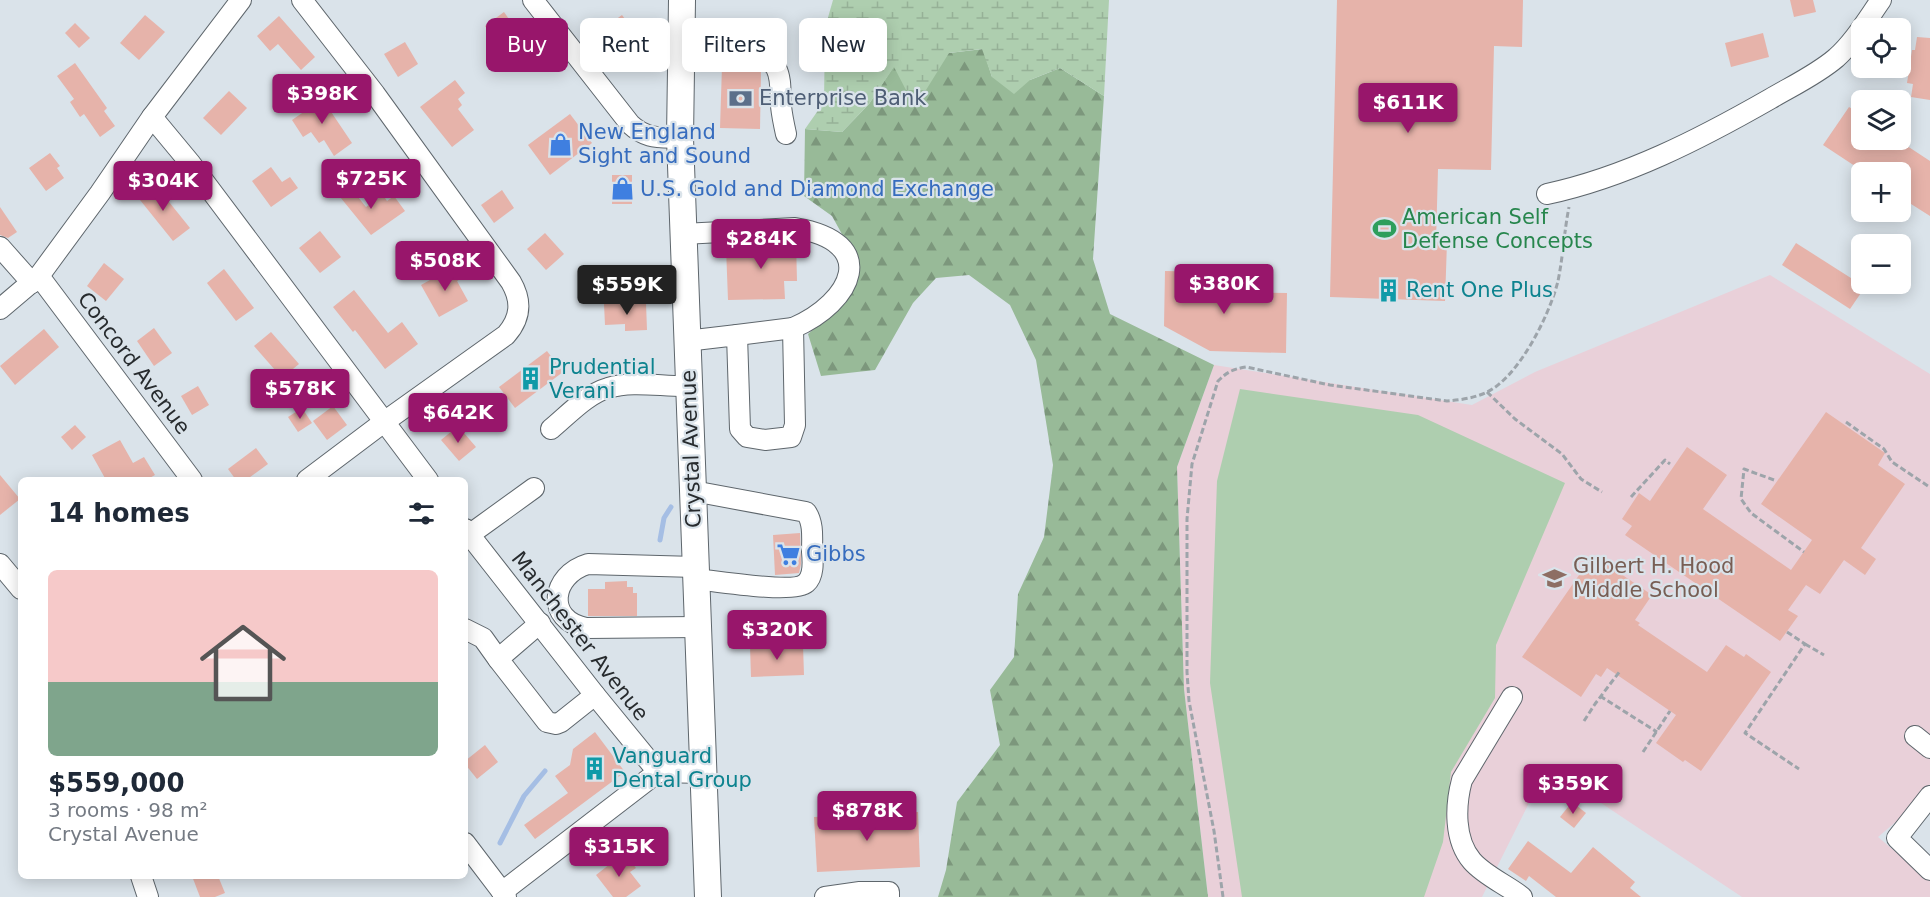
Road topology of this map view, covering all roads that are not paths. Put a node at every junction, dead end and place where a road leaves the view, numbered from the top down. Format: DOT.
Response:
graph roads {
  1 [pos="241,0"];
  2 [pos="302,0"];
  3 [pos="534,0"];
  4 [pos="682,0"];
  5 [pos="1881,0"];
  6 [pos="777,72"];
  7 [pos="152,117"];
  8 [pos="786,134"];
  9 [pos="680,138"];
  10 [pos="1547,194"];
  11 [pos="683,234"];
  12 [pos="0,247"];
  13 [pos="35,279"];
  14 [pos="0,309"];
  15 [pos="793,328"];
  16 [pos="738,335"];
  17 [pos="686,341"];
  18 [pos="688,386"];
  19 [pos="384,422"];
  20 [pos="550,429"];
  21 [pos="190,477"];
  22 [pos="311,477"];
  23 [pos="426,477"];
  24 [pos="534,488"];
  25 [pos="693,491"];
  26 [pos="469,539"];
  27 [pos="0,564"];
  28 [pos="696,573"];
  29 [pos="18,585"];
  30 [pos="540,623"];
  31 [pos="698,627"];
  32 [pos="468,630"];
  33 [pos="498,659"];
  34 [pos="595,695"];
  35 [pos="1512,697"];
  36 [pos="658,772"];
  37 [pos="703,773"];
  38 [pos="1930,796"];
  39 [pos="468,847"];
  40 [pos="1930,870"];
  41 [pos="142,879"];
  42 [pos="504,895"];
  43 [pos="148,897"];
  44 [pos="708,897"];
  45 [pos="825,897"];
  46 [pos="889,897"];
  47 [pos="1522,897"];
  1 -- 7 [label="street"];
  2 -- 19 [label="street"];
  3 -- 9 [label="street"];
  4 -- 9 [label="main road, Crystal Avenue"];
  5 -- 10 [label="street"];
  6 -- 8 [label="street"];
  7 -- 13 [label="street"];
  7 -- 19 [label="street"];
  9 -- 11 [label="main road, Crystal Avenue"];
  11 -- 15 [label="street"];
  11 -- 17 [label="main road, Crystal Avenue"];
  12 -- 13 [label="street, Concord Avenue"];
  13 -- 14 [label="street"];
  13 -- 21 [label="street, Concord Avenue"];
  15 -- 16 [label="street"];
  15 -- 16 [label="street"];
  16 -- 17 [label="street"];
  17 -- 18 [label="main road, Crystal Avenue"];
  18 -- 20 [label="street"];
  18 -- 25 [label="main road, Crystal Avenue"];
  19 -- 22 [label="street"];
  19 -- 23 [label="street"];
  24 -- 26 [label="street"];
  25 -- 28 [label="main road, Crystal Avenue"];
  25 -- 28 [label="street"];
  26 -- 30 [label="street, Manchester Avenue"];
  27 -- 29 [label="street"];
  28 -- 31 [label="main road, Crystal Avenue"];
  28 -- 31 [label="street"];
  30 -- 33 [label="street"];
  30 -- 34 [label="street, Manchester Avenue"];
  31 -- 37 [label="main road, Crystal Avenue"];
  32 -- 33 [label="street"];
  33 -- 34 [label="street"];
  34 -- 36 [label="street, Manchester Avenue"];
  35 -- 47 [label="street"];
  36 -- 37 [label="street"];
  36 -- 42 [label="street"];
  37 -- 44 [label="main road, Crystal Avenue"];
  38 -- 40 [label="street"];
  39 -- 42 [label="street"];
  41 -- 43 [label="street"];
  45 -- 46 [label="street"];
}
